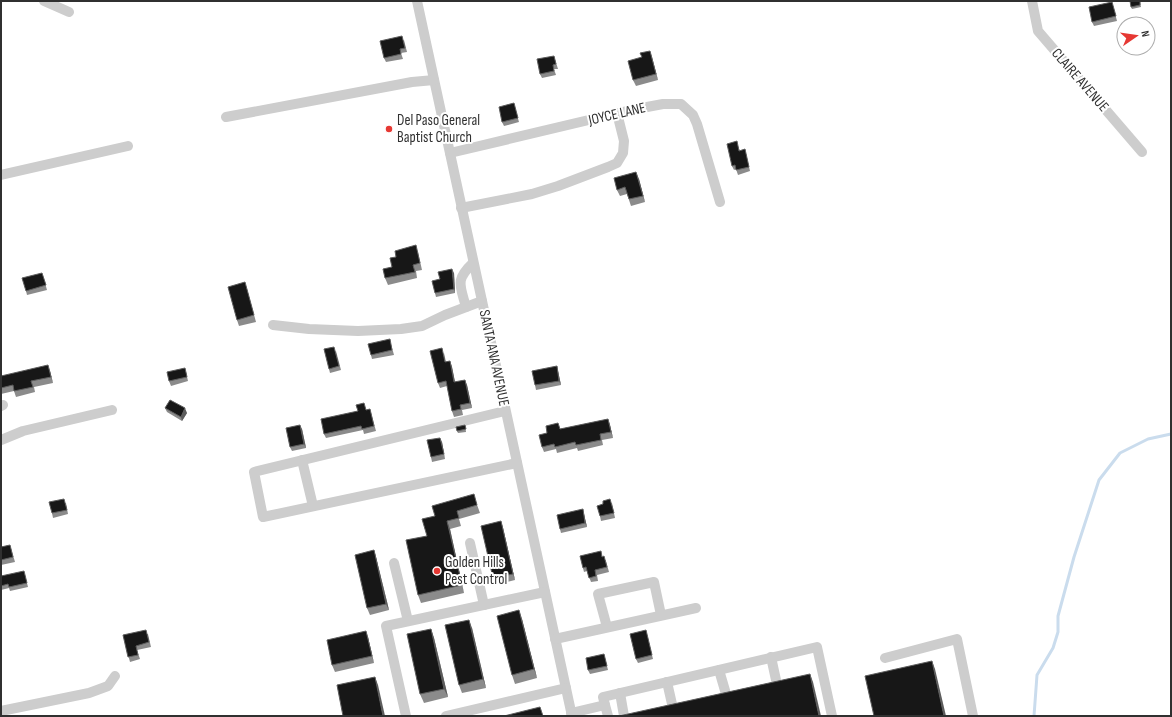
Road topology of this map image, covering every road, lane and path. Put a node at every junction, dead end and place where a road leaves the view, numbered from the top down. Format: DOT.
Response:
graph roads {
  1 [pos="44,1"];
  2 [pos="416,1"];
  3 [pos="1032,1"];
  4 [pos="69,12"];
  5 [pos="434,80"];
  6 [pos="617,113"];
  7 [pos="226,117"];
  8 [pos="128,146"];
  9 [pos="1142,152"];
  10 [pos="450,153"];
  11 [pos="1,175"];
  12 [pos="720,202"];
  13 [pos="462,208"];
  14 [pos="473,263"];
  15 [pos="482,301"];
  16 [pos="466,307"];
  17 [pos="273,325"];
  18 [pos="112,410"];
  19 [pos="505,411"];
  20 [pos="1,440"];
  21 [pos="302,460"];
  22 [pos="517,464"];
  23 [pos="314,506"];
  24 [pos="470,543"];
  25 [pos="394,563"];
  26 [pos="545,592"];
  27 [pos="484,605"];
  28 [pos="696,608"];
  29 [pos="661,615"];
  30 [pos="408,621"];
  31 [pos="607,627"];
  32 [pos="555,639"];
  33 [pos="771,657"];
  34 [pos="884,658"];
  35 [pos="719,670"];
  36 [pos="115,676"];
  37 [pos="776,680"];
  38 [pos="667,682"];
  39 [pos="566,688"];
  40 [pos="620,693"];
  41 [pos="726,694"];
  42 [pos="672,704"];
  43 [pos="605,705"];
  44 [pos="1,711"];
  45 [pos="483,712"];
  46 [pos="571,715"];
  47 [pos="406,716"];
  48 [pos="446,716"];
  49 [pos="608,716"];
  50 [pos="624,716"];
  51 [pos="832,716"];
  52 [pos="973,716"];
  1 -- 4 [label="street"];
  2 -- 5 [label="street, SANTA ANA AVENUE"];
  3 -- 9 [label="street, CLAIRE AVENUE"];
  5 -- 7 [label="street"];
  5 -- 10 [label="street, SANTA ANA AVENUE"];
  6 -- 10 [label="street, JOYCE LANE"];
  6 -- 12 [label="street, JOYCE LANE"];
  6 -- 13 [label="street"];
  8 -- 11 [label="street"];
  10 -- 13 [label="street, SANTA ANA AVENUE"];
  13 -- 14 [label="street, SANTA ANA AVENUE"];
  14 -- 15 [label="street, SANTA ANA AVENUE"];
  14 -- 16 [label="street"];
  15 -- 16 [label="street"];
  15 -- 19 [label="street, SANTA ANA AVENUE"];
  16 -- 17 [label="street"];
  18 -- 20 [label="street"];
  19 -- 21 [label="street"];
  19 -- 22 [label="street, SANTA ANA AVENUE"];
  21 -- 23 [label="street"];
  21 -- 23 [label="street"];
  22 -- 23 [label="street"];
  22 -- 26 [label="street, SANTA ANA AVENUE"];
  24 -- 27 [label="street"];
  25 -- 30 [label="street"];
  26 -- 27 [label="street"];
  26 -- 32 [label="street, SANTA ANA AVENUE"];
  27 -- 30 [label="street"];
  28 -- 29 [label="street"];
  29 -- 31 [label="street"];
  29 -- 31 [label="street"];
  30 -- 47 [label="street"];
  31 -- 32 [label="street"];
  32 -- 39 [label="street, SANTA ANA AVENUE"];
  33 -- 35 [label="street"];
  33 -- 37 [label="street"];
  33 -- 51 [label="street"];
  34 -- 52 [label="street"];
  35 -- 38 [label="street"];
  35 -- 41 [label="street"];
  36 -- 44 [label="street"];
  38 -- 40 [label="street"];
  38 -- 42 [label="street"];
  39 -- 45 [label="street"];
  39 -- 46 [label="street, SANTA ANA AVENUE"];
  40 -- 43 [label="street"];
  40 -- 50 [label="street"];
  43 -- 46 [label="street"];
  43 -- 49 [label="street"];
  45 -- 48 [label="street"];
}
